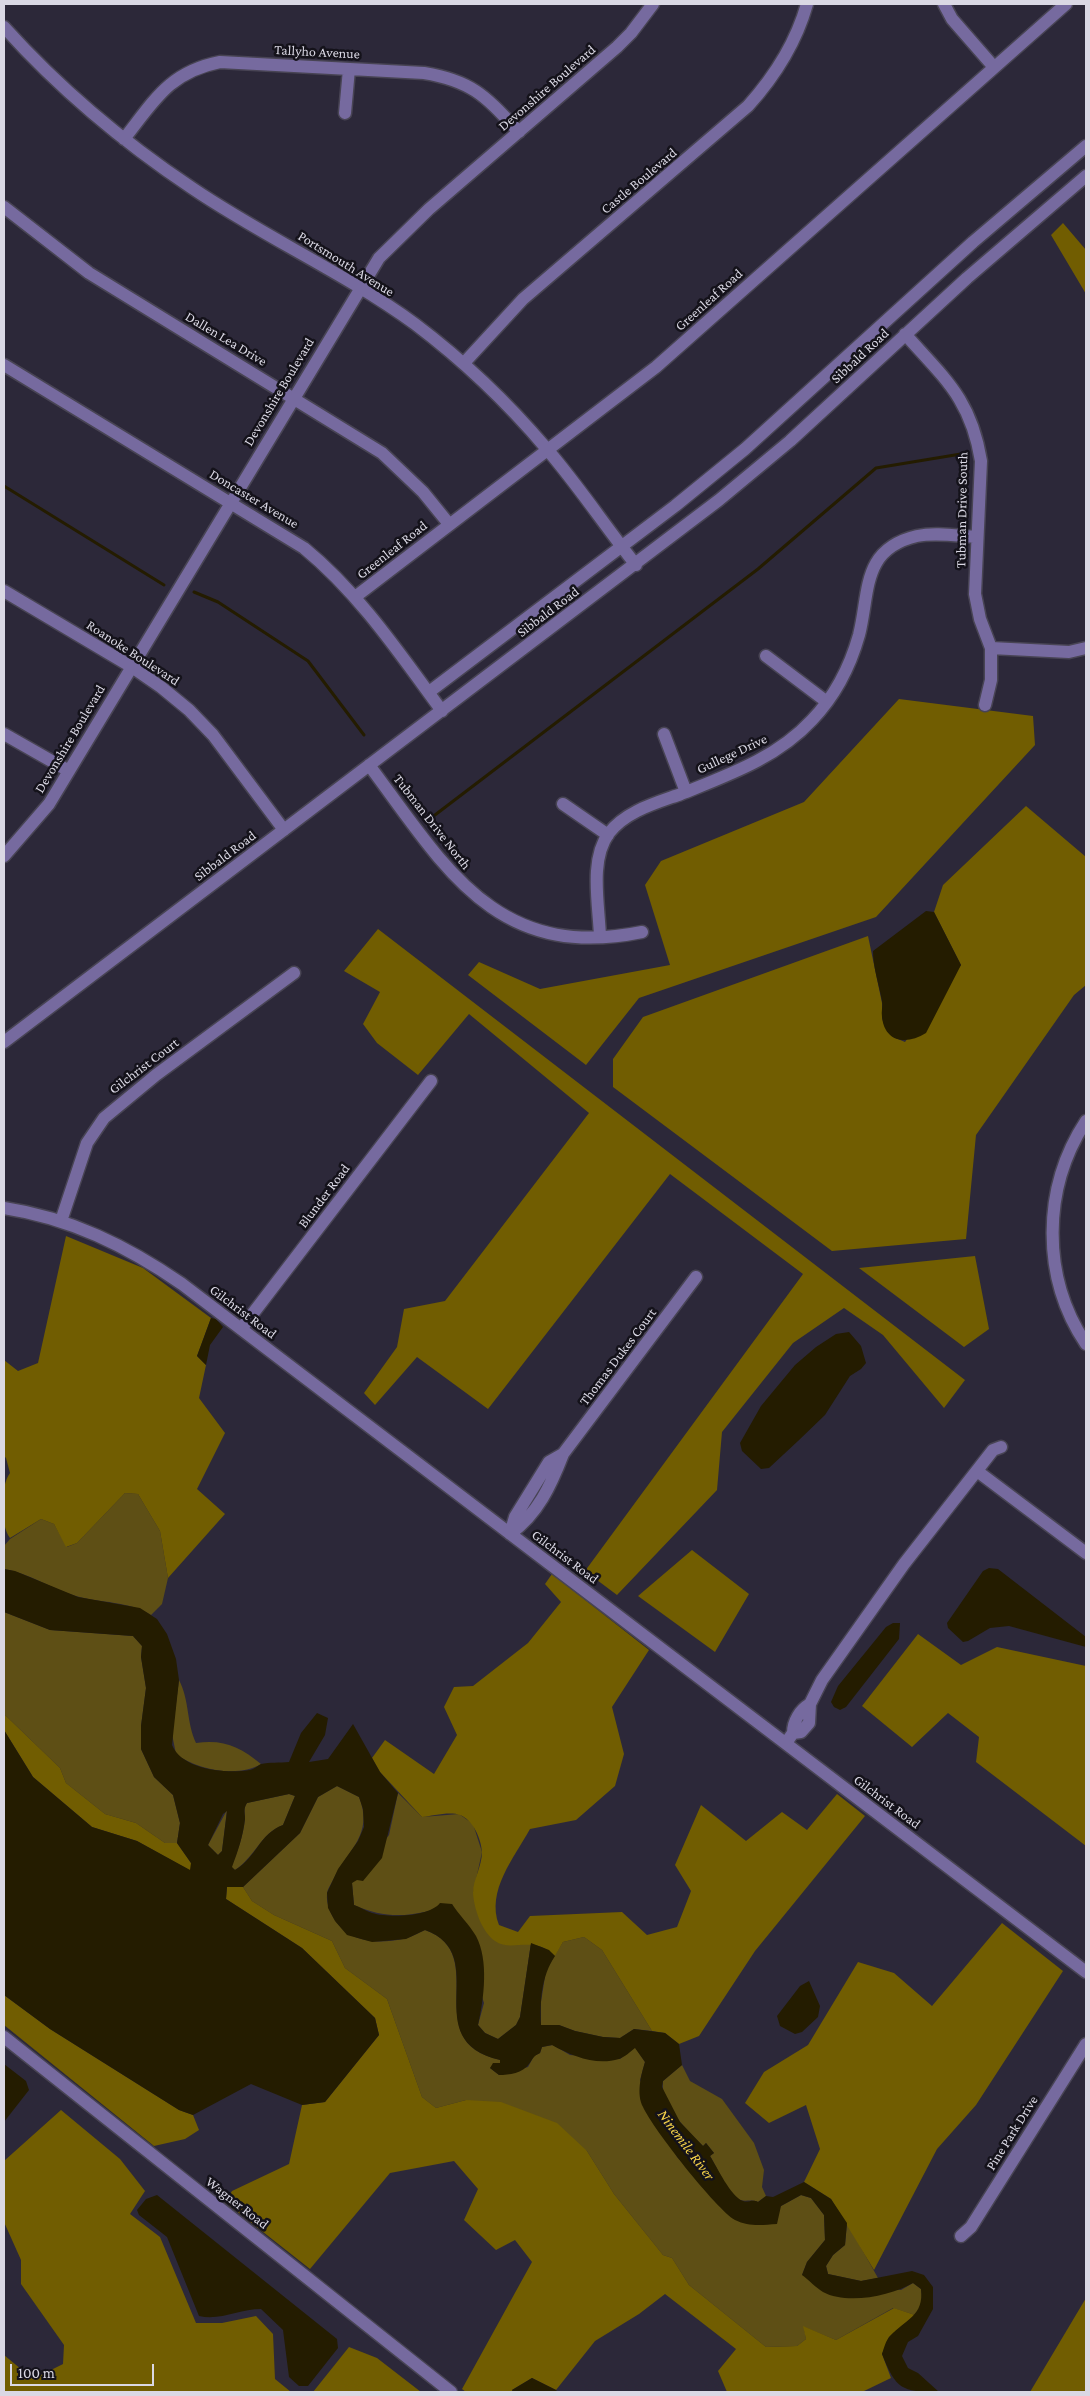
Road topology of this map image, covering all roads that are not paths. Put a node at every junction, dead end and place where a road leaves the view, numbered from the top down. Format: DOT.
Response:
graph roads {
  1 [pos="653,4"];
  2 [pos="807,4"];
  3 [pos="944,4"];
  4 [pos="1066,4"];
  5 [pos="4,27"];
  6 [pos="993,66"];
  7 [pos="349,69"];
  8 [pos="345,113"];
  9 [pos="519,132"];
  10 [pos="124,139"];
  11 [pos="1086,146"];
  12 [pos="1086,176"];
  13 [pos="4,207"];
  14 [pos="359,288"];
  15 [pos="905,334"];
  16 [pos="464,363"];
  17 [pos="4,365"];
  18 [pos="294,397"];
  19 [pos="548,450"];
  20 [pos="231,502"];
  21 [pos="449,524"];
  22 [pos="977,537"];
  23 [pos="621,546"];
  24 [pos="636,565"];
  25 [pos="4,591"];
  26 [pos="355,597"];
  27 [pos="991,648"];
  28 [pos="1086,648"];
  29 [pos="766,656"];
  30 [pos="132,667"];
  31 [pos="429,692"];
  32 [pos="828,702"];
  33 [pos="985,705"];
  34 [pos="442,711"];
  35 [pos="4,734"];
  36 [pos="664,734"];
  37 [pos="369,766"];
  38 [pos="69,771"];
  39 [pos="686,792"];
  40 [pos="563,804"];
  41 [pos="284,830"];
  42 [pos="608,835"];
  43 [pos="4,856"];
  44 [pos="642,932"];
  45 [pos="600,936"];
  46 [pos="294,973"];
  47 [pos="4,1042"];
  48 [pos="431,1081"];
  49 [pos="1086,1121"];
  50 [pos="4,1208"];
  51 [pos="61,1221"];
  52 [pos="696,1277"];
  53 [pos="241,1329"];
  54 [pos="1086,1344"];
  55 [pos="1001,1447"];
  56 [pos="977,1471"];
  57 [pos="510,1534"];
  58 [pos="1086,1553"];
  59 [pos="789,1738"];
  60 [pos="1086,1972"];
  61 [pos="4,2037"];
  62 [pos="1086,2044"];
  63 [pos="961,2236"];
  64 [pos="450,2392"];
  1 -- 9 [label="street, Devonshire Boulevard"];
  2 -- 16 [label="street, Castle Boulevard"];
  3 -- 6 [label="street"];
  4 -- 6 [label="street, Greenleaf Road"];
  5 -- 10 [label="street, Portsmouth Avenue"];
  6 -- 19 [label="street, Greenleaf Road"];
  7 -- 8 [label="street"];
  7 -- 9 [label="street, Tallyho Avenue"];
  7 -- 10 [label="street, Tallyho Avenue"];
  9 -- 14 [label="street, Devonshire Boulevard"];
  10 -- 14 [label="street, Portsmouth Avenue"];
  11 -- 23 [label="street"];
  12 -- 15 [label="street, Sibbald Road"];
  13 -- 18 [label="street, Dallen Lea Drive"];
  14 -- 16 [label="street, Portsmouth Avenue"];
  14 -- 18 [label="street, Devonshire Boulevard"];
  15 -- 22 [label="street, Tubman Drive South"];
  15 -- 24 [label="street, Sibbald Road"];
  16 -- 19 [label="street, Portsmouth Avenue"];
  17 -- 20 [label="street, Doncaster Avenue"];
  18 -- 20 [label="street, Devonshire Boulevard"];
  18 -- 21 [label="street, Dallen Lea Drive"];
  19 -- 21 [label="street, Greenleaf Road"];
  19 -- 23 [label="street, Portsmouth Avenue"];
  20 -- 26 [label="street, Doncaster Avenue"];
  20 -- 30 [label="street, Devonshire Boulevard"];
  21 -- 26 [label="street, Greenleaf Road"];
  22 -- 27 [label="street, Tubman Drive South"];
  22 -- 32 [label="street, Gullege Drive"];
  23 -- 24 [label="street, Portsmouth Avenue"];
  23 -- 31 [label="street"];
  24 -- 34 [label="street, Sibbald Road"];
  25 -- 30 [label="street, Roanoke Boulevard"];
  26 -- 31 [label="street, Doncaster Avenue"];
  27 -- 28 [label="street"];
  27 -- 33 [label="street"];
  29 -- 32 [label="street"];
  30 -- 38 [label="street, Devonshire Boulevard"];
  30 -- 41 [label="street, Roanoke Boulevard"];
  31 -- 34 [label="street, Doncaster Avenue"];
  32 -- 39 [label="street, Gullege Drive"];
  34 -- 37 [label="street, Sibbald Road"];
  35 -- 38 [label="street"];
  36 -- 39 [label="street"];
  37 -- 41 [label="street, Sibbald Road"];
  37 -- 45 [label="street, Tubman Drive North"];
  38 -- 43 [label="street, Devonshire Boulevard"];
  39 -- 42 [label="street, Gullege Drive"];
  40 -- 42 [label="street"];
  41 -- 47 [label="street, Sibbald Road"];
  42 -- 45 [label="street, Gullege Drive"];
  44 -- 45 [label="street, Tubman Drive North"];
  46 -- 51 [label="street, Gilchrist Court"];
  48 -- 53 [label="street, Blunder Road"];
  49 -- 54 [label="street"];
  50 -- 51 [label="street, Gilchrist Road"];
  51 -- 53 [label="street, Gilchrist Road"];
  52 -- 57 [label="street, Thomas Dukes Court"];
  53 -- 57 [label="street, Gilchrist Road"];
  55 -- 56 [label="street"];
  56 -- 58 [label="street"];
  56 -- 59 [label="street"];
  57 -- 59 [label="street, Gilchrist Road"];
  59 -- 60 [label="street, Gilchrist Road"];
  61 -- 64 [label="street, Wagner Road"];
  62 -- 63 [label="street, Pine Park Drive"];
}
